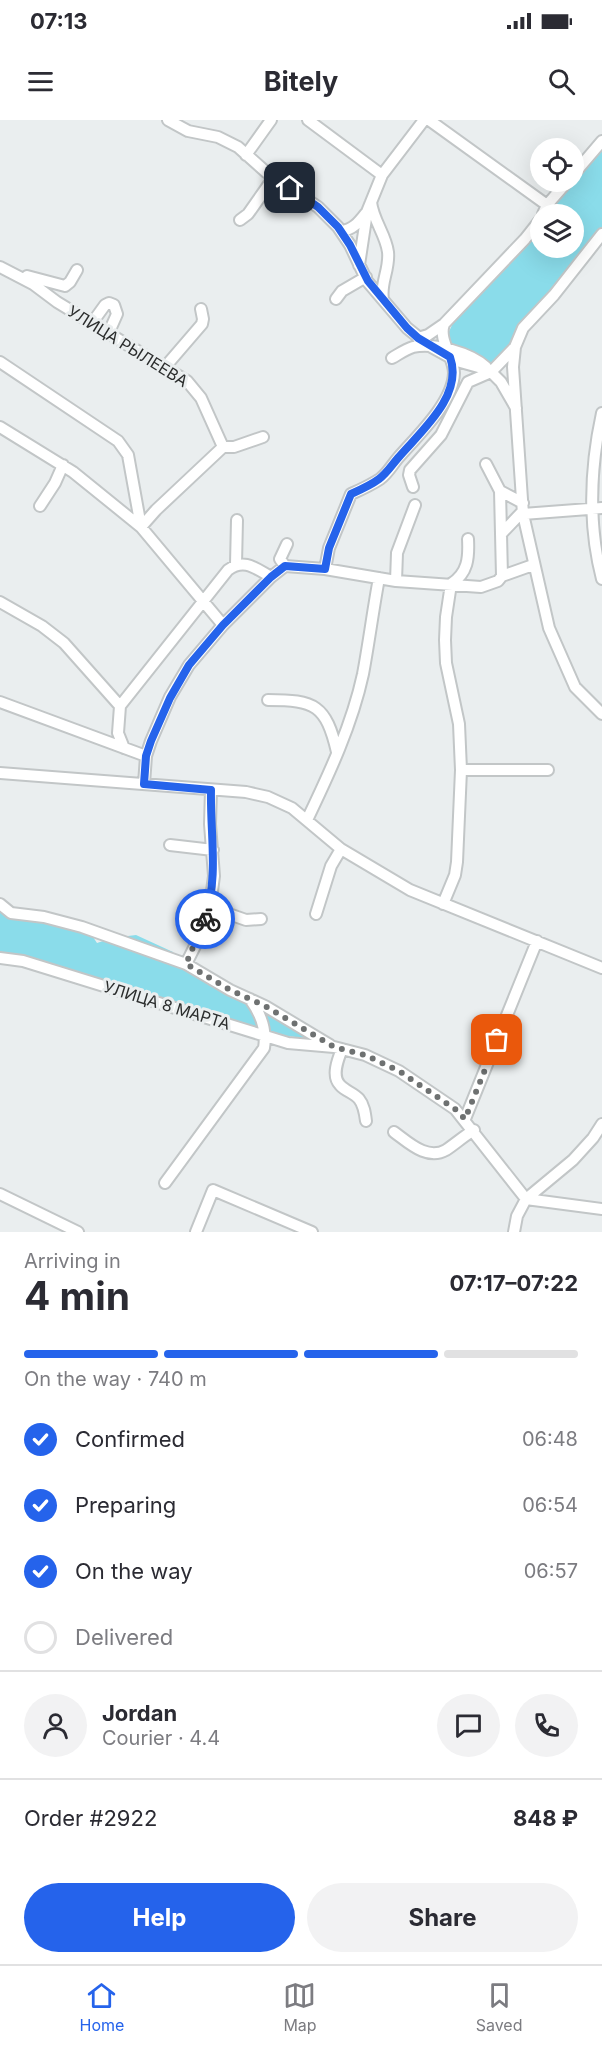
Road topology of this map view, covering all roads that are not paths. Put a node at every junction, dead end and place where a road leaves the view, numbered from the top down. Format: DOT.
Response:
graph roads {
  1 [pos="168,120"];
  2 [pos="271,120"];
  3 [pos="308,120"];
  4 [pos="424,120"];
  5 [pos="429,120"];
  6 [pos="602,141"];
  7 [pos="246,155"];
  8 [pos="584,162"];
  9 [pos="382,175"];
  10 [pos="274,177"];
  11 [pos="559,192"];
  12 [pos="537,204"];
  13 [pos="550,204"];
  14 [pos="369,207"];
  15 [pos="240,220"];
  16 [pos="341,231"];
  17 [pos="530,233"];
  18 [pos="602,234"];
  19 [pos="359,265"];
  20 [pos="5,270"];
  21 [pos="77,270"];
  22 [pos="366,277"];
  23 [pos="336,299"];
  24 [pos="383,300"];
  25 [pos="201,309"];
  26 [pos="92,323"];
  27 [pos="444,324"];
  28 [pos="109,332"];
  29 [pos="418,338"];
  30 [pos="430,346"];
  31 [pos="515,347"];
  32 [pos="449,353"];
  33 [pos="392,358"];
  34 [pos="0,362"];
  35 [pos="165,367"];
  36 [pos="490,371"];
  37 [pos="517,409"];
  38 [pos="602,413"];
  39 [pos="0,427"];
  40 [pos="263,437"];
  41 [pos="223,447"];
  42 [pos="486,464"];
  43 [pos="63,465"];
  44 [pos="413,487"];
  45 [pos="500,491"];
  46 [pos="415,505"];
  47 [pos="40,506"];
  48 [pos="523,509"];
  49 [pos="597,509"];
  50 [pos="237,520"];
  51 [pos="141,527"];
  52 [pos="502,533"];
  53 [pos="468,539"];
  54 [pos="287,544"];
  55 [pos="280,560"];
  56 [pos="600,561"];
  57 [pos="236,564"];
  58 [pos="533,565"];
  59 [pos="325,569"];
  60 [pos="502,576"];
  61 [pos="271,577"];
  62 [pos="379,578"];
  63 [pos="602,579"];
  64 [pos="396,581"];
  65 [pos="451,584"];
  66 [pos="203,600"];
  67 [pos="0,602"];
  68 [pos="223,625"];
  69 [pos="268,700"];
  70 [pos="0,702"];
  71 [pos="120,706"];
  72 [pos="602,714"];
  73 [pos="124,748"];
  74 [pos="337,752"];
  75 [pos="146,756"];
  76 [pos="461,770"];
  77 [pos="548,770"];
  78 [pos="0,772"];
  79 [pos="144,784"];
  80 [pos="211,790"];
  81 [pos="307,820"];
  82 [pos="170,845"];
  83 [pos="341,849"];
  84 [pos="213,850"];
  85 [pos="0,904"];
  86 [pos="443,904"];
  87 [pos="209,907"];
  88 [pos="5,913"];
  89 [pos="316,914"];
  90 [pos="261,919"];
  91 [pos="537,941"];
  92 [pos="0,958"];
  93 [pos="186,964"];
  94 [pos="602,968"];
  95 [pos="250,999"];
  96 [pos="266,1036"];
  97 [pos="282,1041"];
  98 [pos="264,1048"];
  99 [pos="338,1048"];
  100 [pos="465,1119"];
  101 [pos="366,1121"];
  102 [pos="602,1124"];
  103 [pos="474,1130"];
  104 [pos="394,1132"];
  105 [pos="165,1183"];
  106 [pos="0,1194"];
  107 [pos="526,1199"];
  108 [pos="602,1209"];
  109 [pos="78,1232"];
  110 [pos="196,1232"];
  111 [pos="312,1232"];
  112 [pos="514,1232"];
  1 -- 7 [label="street"];
  2 -- 7 [label="street"];
  3 -- 9 [label="street"];
  4 -- 9 [label="street"];
  5 -- 12 [label="street"];
  6 -- 8 [label="street"];
  7 -- 10 [label="street"];
  9 -- 14 [label="street"];
  10 -- 15 [label="street"];
  10 -- 16 [label="street"];
  11 -- 13 [label="street"];
  14 -- 16 [label="street"];
  14 -- 19 [label="street"];
  14 -- 24 [label="street"];
  16 -- 19 [label="street"];
  17 -- 27 [label="street"];
  18 -- 31 [label="street"];
  19 -- 22 [label="street"];
  20 -- 21 [label="street"];
  20 -- 26 [label="street, УЛИЦА РЫЛЕЕВА"];
  22 -- 23 [label="street"];
  22 -- 24 [label="street"];
  24 -- 29 [label="street"];
  25 -- 35 [label="street"];
  26 -- 28 [label="street, УЛИЦА РЫЛЕЕВА"];
  26 -- 28 [label="street"];
  27 -- 29 [label="street"];
  27 -- 32 [label="street"];
  28 -- 35 [label="street, УЛИЦА РЫЛЕЕВА"];
  29 -- 30 [label="street"];
  30 -- 32 [label="street"];
  30 -- 33 [label="street"];
  31 -- 36 [label="street"];
  31 -- 37 [label="street"];
  32 -- 36 [label="street"];
  32 -- 59 [label="street"];
  34 -- 51 [label="street"];
  35 -- 41 [label="street, УЛИЦА РЫЛЕЕВА"];
  36 -- 37 [label="street"];
  36 -- 44 [label="street"];
  37 -- 48 [label="street"];
  38 -- 49 [label="street"];
  39 -- 43 [label="street"];
  40 -- 41 [label="street"];
  41 -- 51 [label="street"];
  42 -- 45 [label="street"];
  43 -- 47 [label="street"];
  43 -- 51 [label="street"];
  45 -- 48 [label="street"];
  45 -- 52 [label="street"];
  46 -- 64 [label="street"];
  48 -- 49 [label="street"];
  48 -- 52 [label="street"];
  48 -- 58 [label="street"];
  49 -- 56 [label="street"];
  50 -- 57 [label="street"];
  51 -- 66 [label="street"];
  52 -- 60 [label="street"];
  53 -- 65 [label="street"];
  54 -- 55 [label="street"];
  55 -- 59 [label="street"];
  55 -- 61 [label="street"];
  56 -- 63 [label="street"];
  57 -- 61 [label="street"];
  57 -- 66 [label="street"];
  58 -- 60 [label="street"];
  58 -- 72 [label="street"];
  59 -- 62 [label="street"];
  60 -- 65 [label="street"];
  61 -- 68 [label="street"];
  62 -- 64 [label="street"];
  62 -- 74 [label="street"];
  64 -- 65 [label="street"];
  65 -- 76 [label="street"];
  66 -- 68 [label="street"];
  66 -- 71 [label="street"];
  67 -- 71 [label="street"];
  68 -- 75 [label="street"];
  69 -- 74 [label="street"];
  70 -- 73 [label="street"];
  71 -- 73 [label="street"];
  73 -- 75 [label="street"];
  74 -- 81 [label="street"];
  75 -- 79 [label="street"];
  76 -- 77 [label="street"];
  76 -- 86 [label="street"];
  78 -- 79 [label="street"];
  79 -- 80 [label="street"];
  80 -- 81 [label="street"];
  80 -- 84 [label="street"];
  81 -- 83 [label="street"];
  82 -- 84 [label="street"];
  83 -- 86 [label="street"];
  83 -- 89 [label="street"];
  84 -- 87 [label="street"];
  85 -- 88 [label="street, УЛИЦА 8 МАРТА"];
  86 -- 91 [label="street"];
  87 -- 90 [label="street"];
  87 -- 93 [label="street"];
  88 -- 93 [label="street, УЛИЦА 8 МАРТА"];
  91 -- 94 [label="street"];
  91 -- 100 [label="street"];
  92 -- 96 [label="street, УЛИЦА 8 МАРТА"];
  93 -- 95 [label="street, УЛИЦА 8 МАРТА"];
  95 -- 96 [label="street"];
  95 -- 99 [label="street, УЛИЦА 8 МАРТА"];
  96 -- 97 [label="street, УЛИЦА 8 МАРТА"];
  96 -- 98 [label="street"];
  97 -- 98 [label="street"];
  97 -- 99 [label="street, УЛИЦА 8 МАРТА"];
  98 -- 105 [label="street"];
  99 -- 100 [label="street, УЛИЦА 8 МАРТА"];
  99 -- 101 [label="street"];
  100 -- 103 [label="street, УЛИЦА 8 МАРТА"];
  102 -- 107 [label="street"];
  103 -- 104 [label="street"];
  103 -- 107 [label="street, УЛИЦА 8 МАРТА"];
  106 -- 109 [label="street"];
  107 -- 108 [label="street"];
  107 -- 112 [label="street"];
  110 -- 111 [label="street"];
}
